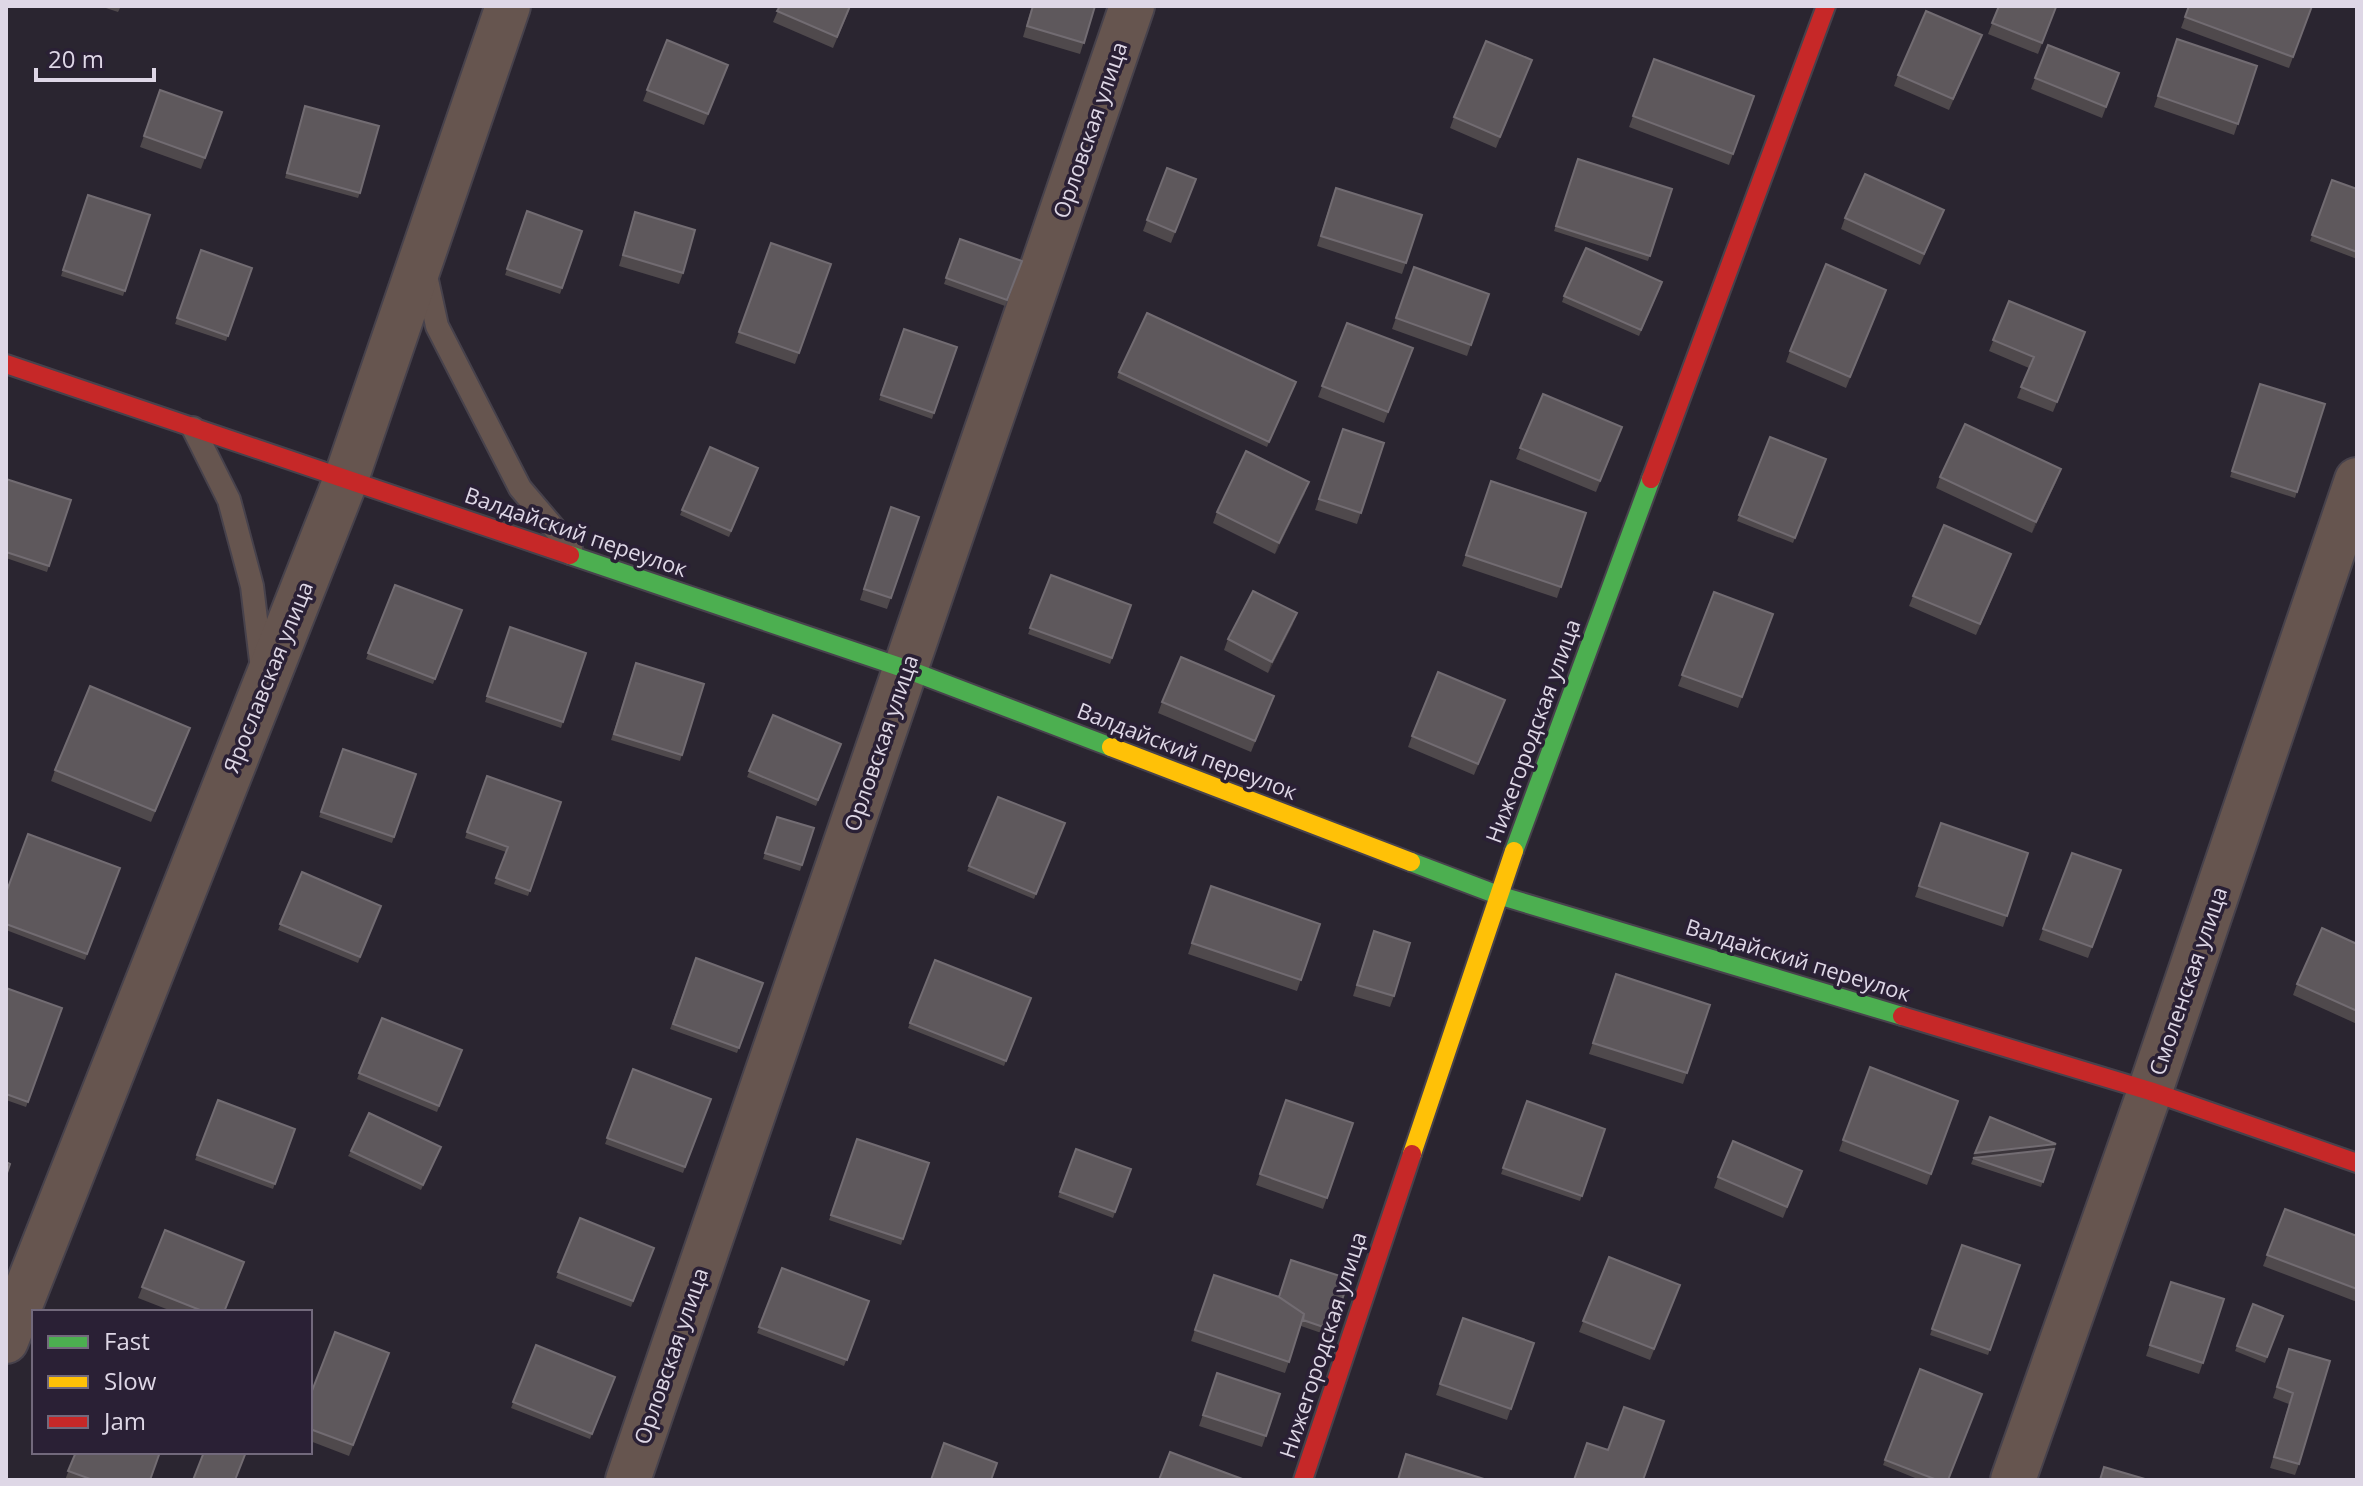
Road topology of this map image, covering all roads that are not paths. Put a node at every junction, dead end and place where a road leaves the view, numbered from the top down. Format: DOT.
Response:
graph roads {
  1 [pos="508,6"];
  2 [pos="1132,6"];
  3 [pos="1826,6"];
  4 [pos="422,258"];
  5 [pos="6,364"];
  6 [pos="192,427"];
  7 [pos="346,479"];
  8 [pos="2357,480"];
  9 [pos="578,557"];
  10 [pos="906,669"];
  11 [pos="264,686"];
  12 [pos="1498,895"];
  13 [pos="2150,1091"];
  14 [pos="2357,1163"];
  15 [pos="6,1341"];
  16 [pos="628,1480"];
  17 [pos="1303,1480"];
  18 [pos="2013,1480"];
  1 -- 4 [label="street, Ярославская улица"];
  2 -- 10 [label="street, Орловская улица"];
  3 -- 12 [label="street, Нижегородская улица"];
  4 -- 7 [label="street, Ярославская улица"];
  4 -- 9 [label="lane"];
  5 -- 6 [label="street, Валдайский переулок"];
  6 -- 7 [label="street, Валдайский переулок"];
  6 -- 11 [label="lane"];
  7 -- 9 [label="street, Валдайский переулок"];
  7 -- 11 [label="street, Ярославская улица"];
  8 -- 13 [label="street, Смоленская улица"];
  9 -- 10 [label="street, Валдайский переулок"];
  10 -- 12 [label="street, Валдайский переулок"];
  10 -- 16 [label="street, Орловская улица"];
  11 -- 15 [label="street, Ярославская улица"];
  12 -- 13 [label="street, Валдайский переулок"];
  12 -- 17 [label="street, Нижегородская улица"];
  13 -- 14 [label="street, Валдайский переулок"];
  13 -- 18 [label="street, Смоленская улица"];
}
